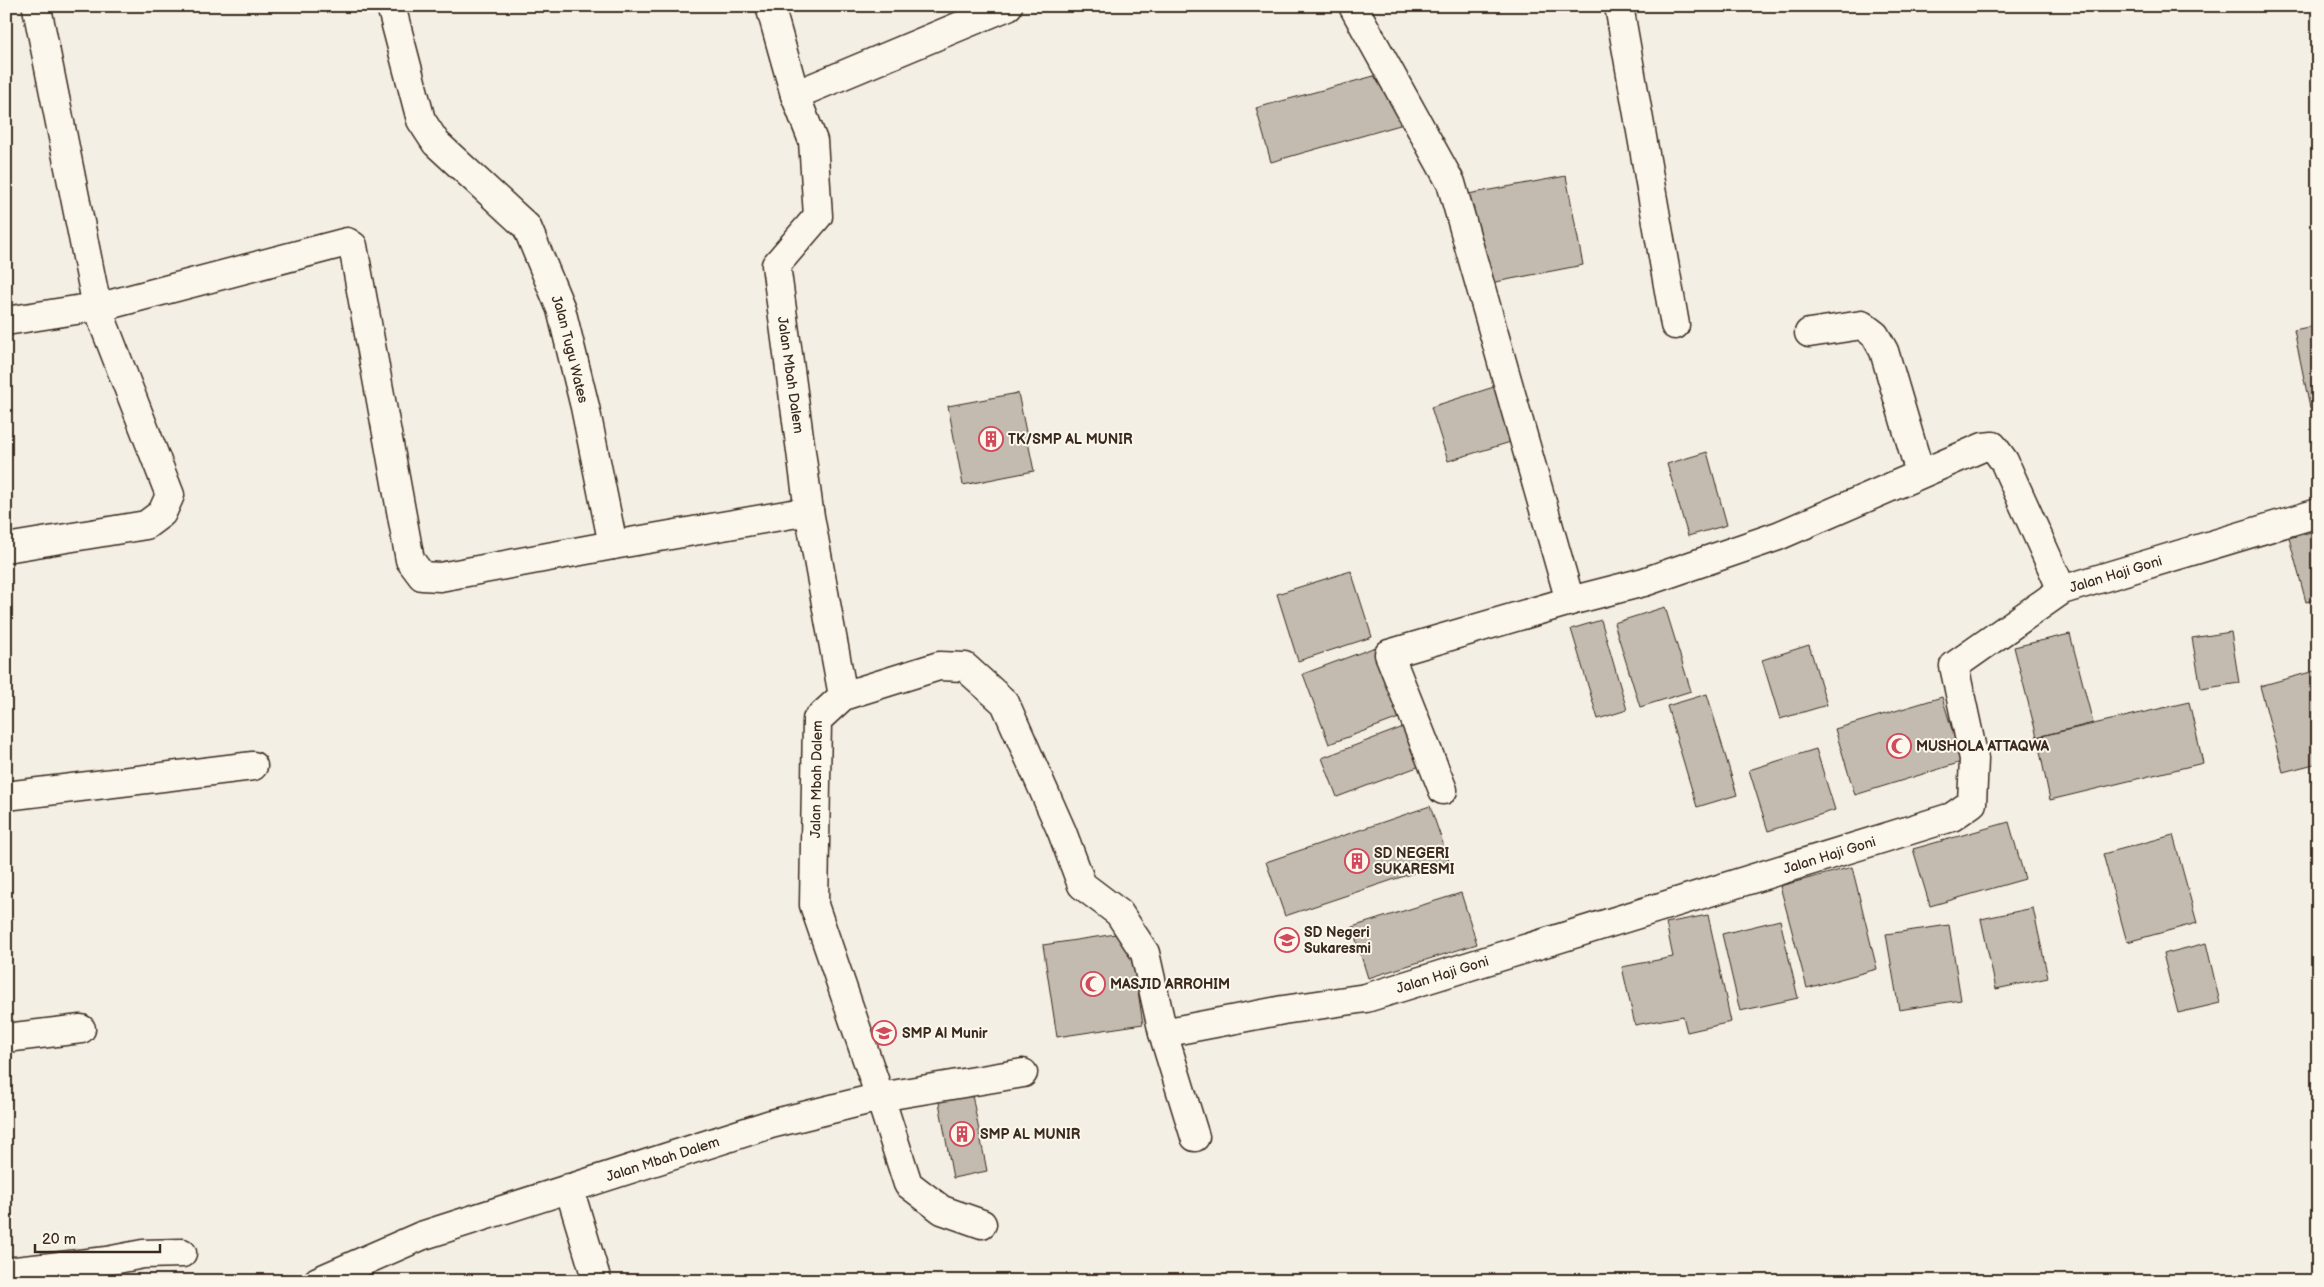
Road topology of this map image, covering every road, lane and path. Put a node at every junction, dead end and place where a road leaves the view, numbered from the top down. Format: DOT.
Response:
graph roads {
  1 [pos="390,6"];
  2 [pos="770,6"];
  3 [pos="1008,6"];
  4 [pos="1352,6"];
  5 [pos="1619,6"];
  6 [pos="37,8"];
  7 [pos="795,95"];
  8 [pos="97,307"];
  9 [pos="6,321"];
  10 [pos="1675,325"];
  11 [pos="1809,333"];
  12 [pos="1920,473"];
  13 [pos="809,511"];
  14 [pos="2318,513"];
  15 [pos="613,544"];
  16 [pos="6,548"];
  17 [pos="2062,590"];
  18 [pos="1570,601"];
  19 [pos="843,696"];
  20 [pos="253,766"];
  21 [pos="1444,790"];
  22 [pos="6,796"];
  23 [pos="81,1029"];
  24 [pos="1163,1033"];
  25 [pos="6,1038"];
  26 [pos="1023,1073"];
  27 [pos="880,1097"];
  28 [pos="1195,1138"];
  29 [pos="569,1188"];
  30 [pos="982,1224"];
  31 [pos="182,1253"];
  32 [pos="6,1272"];
  33 [pos="318,1281"];
  34 [pos="597,1281"];
  1 -- 15 [label="street, Jalan Tugu Wates"];
  2 -- 7 [label="street, Jalan Mbah Dalem"];
  3 -- 7 [label="street"];
  4 -- 18 [label="street"];
  5 -- 10 [label="street"];
  6 -- 8 [label="street"];
  7 -- 13 [label="street, Jalan Mbah Dalem"];
  8 -- 9 [label="street"];
  8 -- 15 [label="street"];
  8 -- 16 [label="street"];
  11 -- 12 [label="street"];
  12 -- 17 [label="street"];
  12 -- 18 [label="street"];
  13 -- 15 [label="street"];
  13 -- 19 [label="street, Jalan Mbah Dalem"];
  14 -- 17 [label="street, Jalan Haji Goni"];
  17 -- 24 [label="street, Jalan Haji Goni"];
  18 -- 21 [label="street"];
  19 -- 24 [label="street"];
  19 -- 27 [label="street, Jalan Mbah Dalem"];
  20 -- 22 [label="street"];
  23 -- 25 [label="street"];
  24 -- 28 [label="street"];
  26 -- 27 [label="street"];
  27 -- 29 [label="street, Jalan Mbah Dalem"];
  27 -- 30 [label="street"];
  29 -- 33 [label="street, Jalan Mbah Dalem"];
  29 -- 34 [label="street"];
  31 -- 32 [label="street"];
}
